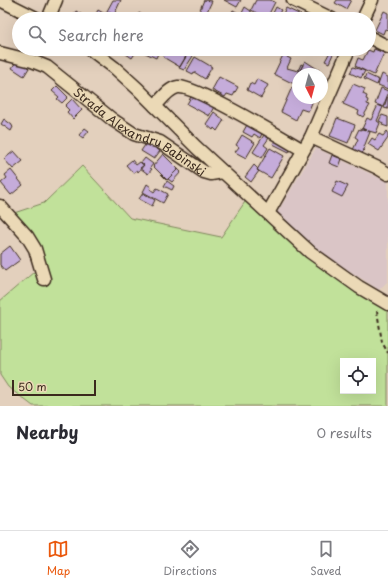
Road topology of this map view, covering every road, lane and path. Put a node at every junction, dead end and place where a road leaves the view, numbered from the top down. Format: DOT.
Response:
graph roads {
  1 [pos="0,0"];
  2 [pos="56,0"];
  3 [pos="293,0"];
  4 [pos="372,0"];
  5 [pos="24,12"];
  6 [pos="51,12"];
  7 [pos="318,12"];
  8 [pos="366,12"];
  9 [pos="376,41"];
  10 [pos="388,47"];
  11 [pos="0,53"];
  12 [pos="12,55"];
  13 [pos="15,56"];
  14 [pos="99,56"];
  15 [pos="346,56"];
  16 [pos="155,106"];
  17 [pos="311,137"];
  18 [pos="303,150"];
  19 [pos="222,172"];
  20 [pos="388,174"];
  21 [pos="0,206"];
  22 [pos="268,213"];
  23 [pos="44,279"];
  24 [pos="375,298"];
  25 [pos="388,304"];
  26 [pos="388,353"];
  1 -- 5 [label="street"];
  2 -- 6 [label="street"];
  3 -- 7 [label="street"];
  4 -- 8 [label="street"];
  9 -- 10 [label="street"];
  11 -- 12 [label="street, Strada Alexandru Babinski"];
  13 -- 19 [label="street, Strada Alexandru Babinski"];
  14 -- 16 [label="street"];
  15 -- 17 [label="street"];
  16 -- 18 [label="street"];
  16 -- 19 [label="street"];
  17 -- 18 [label="street"];
  17 -- 20 [label="street"];
  18 -- 22 [label="street"];
  19 -- 22 [label="street, Strada Alexandru Babinski"];
  21 -- 23 [label="street"];
  22 -- 24 [label="street, Strada Alexandru Babinski"];
  24 -- 25 [label="street, Strada Alexandru Babinski"];
  24 -- 26 [label="path"];
}
